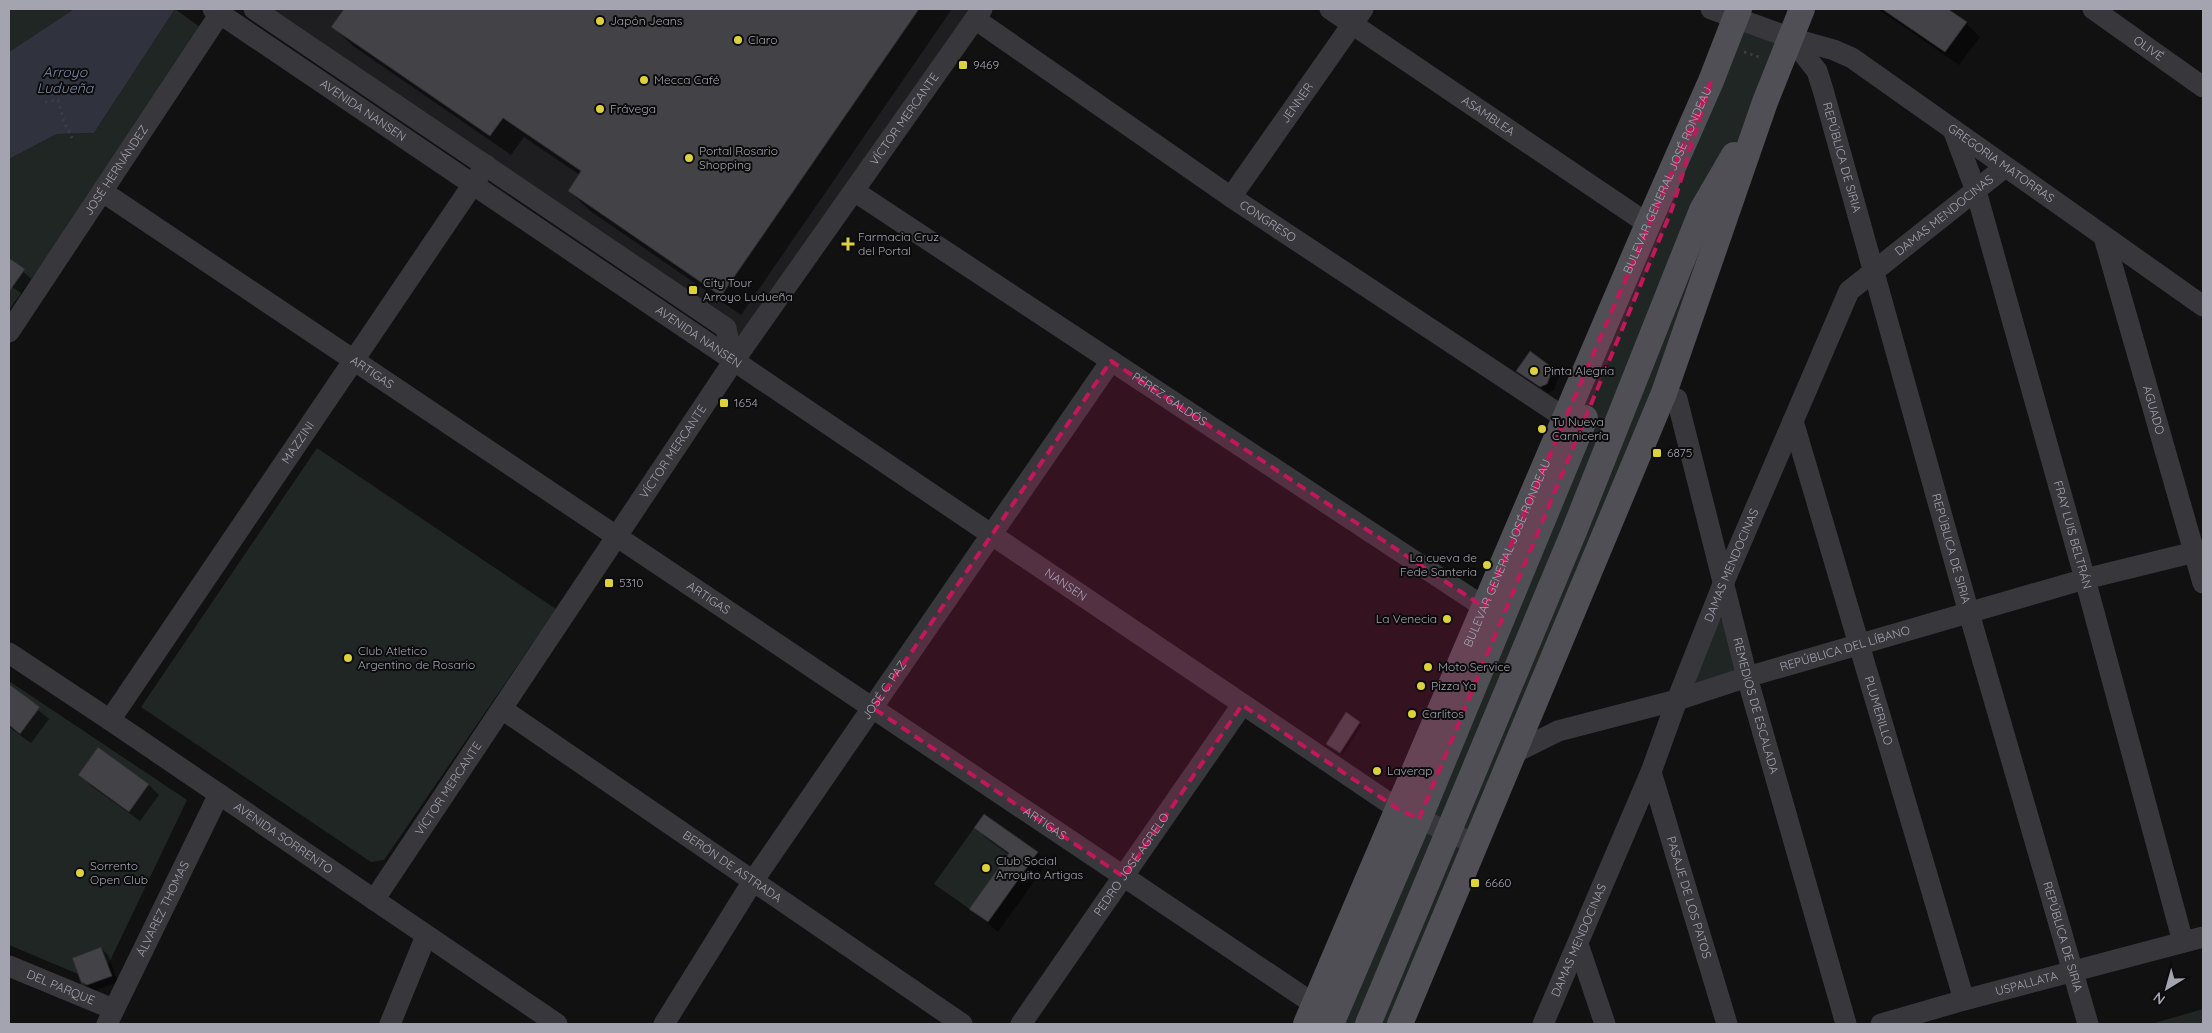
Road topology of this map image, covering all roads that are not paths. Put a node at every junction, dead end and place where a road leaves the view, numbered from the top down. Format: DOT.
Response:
graph roads {
  1 [pos="254,9"];
  2 [pos="1330,9"];
  3 [pos="1711,9"];
  4 [pos="1802,9"];
  5 [pos="2094,9"];
  6 [pos="219,10"];
  7 [pos="1737,13"];
  8 [pos="979,14"];
  9 [pos="1358,16"];
  10 [pos="1791,38"];
  11 [pos="1834,50"];
  12 [pos="1817,71"];
  13 [pos="1712,81"];
  14 [pos="2203,87"];
  15 [pos="1765,102"];
  16 [pos="1954,132"];
  17 [pos="486,165"];
  18 [pos="2005,167"];
  19 [pos="474,186"];
  20 [pos="854,191"];
  21 [pos="1976,191"];
  22 [pos="103,192"];
  23 [pos="1231,197"];
  24 [pos="1648,224"];
  25 [pos="2104,237"];
  26 [pos="1873,272"];
  27 [pos="2203,306"];
  28 [pos="9,332"];
  29 [pos="355,360"];
  30 [pos="1111,360"];
  31 [pos="733,362"];
  32 [pos="1664,393"];
  33 [pos="1565,418"];
  34 [pos="1793,421"];
  35 [pos="1630,472"];
  36 [pos="1575,529"];
  37 [pos="991,536"];
  38 [pos="617,537"];
  39 [pos="2199,552"];
  40 [pos="1521,570"];
  41 [pos="2084,579"];
  42 [pos="2203,583"];
  43 [pos="1723,584"];
  44 [pos="1484,607"];
  45 [pos="1969,613"];
  46 [pos="1468,644"];
  47 [pos="1859,645"];
  48 [pos="9,653"];
  49 [pos="1747,677"];
  50 [pos="1677,700"];
  51 [pos="1242,705"];
  52 [pos="873,708"];
  53 [pos="502,709"];
  54 [pos="110,720"];
  55 [pos="1651,772"];
  56 [pos="1504,774"];
  57 [pos="219,794"];
  58 [pos="1408,814"];
  59 [pos="1449,833"];
  60 [pos="1475,844"];
  61 [pos="1124,877"];
  62 [pos="753,882"];
  63 [pos="374,900"];
  64 [pos="426,936"];
  65 [pos="2193,939"];
  66 [pos="1578,944"];
  67 [pos="9,966"];
  68 [pos="2072,972"];
  69 [pos="1964,1000"];
  70 [pos="1310,1014"];
  71 [pos="110,1017"];
  72 [pos="390,1024"];
  73 [pos="557,1024"];
  74 [pos="664,1024"];
  75 [pos="962,1024"];
  76 [pos="1021,1024"];
  77 [pos="1331,1024"];
  78 [pos="1368,1024"];
  79 [pos="1400,1024"];
  80 [pos="1544,1024"];
  81 [pos="1605,1024"];
  82 [pos="1727,1024"];
  83 [pos="1846,1024"];
  84 [pos="1881,1024"];
  85 [pos="2088,1024"];
  1 -- 17 [label="street, AVENIDA NANSEN"];
  2 -- 9 [label="street, ASAMBLEA"];
  3 -- 7 [label="street, GREGORIA MATORRAS"];
  4 -- 10 [label="main road"];
  5 -- 14 [label="street, OLIVÉ"];
  6 -- 19 [label="street, AVENIDA NANSEN"];
  6 -- 22 [label="street, JOSÉ HERNÁNDEZ"];
  7 -- 10 [label="street, GREGORIA MATORRAS"];
  7 -- 13 [label="main road, BULEVAR GENERAL JOSÉ RONDEAU"];
  8 -- 20 [label="street, VÍCTOR MERCANTE"];
  8 -- 23 [label="street, CONGRESO"];
  9 -- 23 [label="street, JENNER"];
  9 -- 24 [label="street, ASAMBLEA"];
  10 -- 11 [label="street, GREGORIA MATORRAS"];
  10 -- 12 [label="street, REPÚBLICA DE SIRIA"];
  10 -- 15 [label="main road"];
  11 -- 12 [label="street"];
  11 -- 16 [label="street, GREGORIA MATORRAS"];
  12 -- 26 [label="street, REPÚBLICA DE SIRIA"];
  13 -- 24 [label="main road, BULEVAR GENERAL JOSÉ RONDEAU"];
  13 -- 40 [label="main road, BULEVAR GENERAL JOSÉ RONDEAU"];
  15 -- 32 [label="main road"];
  15 -- 36 [label="main road"];
  16 -- 18 [label="street, GREGORIA MATORRAS"];
  16 -- 21 [label="street, FRAY LUIS BELTRÁN"];
  17 -- 19 [label="street, MAZZINI"];
  17 -- 31 [label="street, AVENIDA NANSEN"];
  18 -- 21 [label="street, DAMAS MENDOCINAS"];
  18 -- 25 [label="street, GREGORIA MATORRAS"];
  19 -- 29 [label="street, MAZZINI"];
  19 -- 31 [label="street, AVENIDA NANSEN"];
  20 -- 30 [label="street, PÉREZ GALDÓS"];
  20 -- 31 [label="street, VÍCTOR MERCANTE"];
  21 -- 26 [label="street, DAMAS MENDOCINAS"];
  21 -- 41 [label="street, FRAY LUIS BELTRÁN"];
  22 -- 28 [label="street, JOSÉ HERNÁNDEZ"];
  22 -- 29 [label="street, ARTIGAS"];
  23 -- 33 [label="street, CONGRESO"];
  24 -- 33 [label="main road, BULEVAR GENERAL JOSÉ RONDEAU"];
  25 -- 27 [label="street, GREGORIA MATORRAS"];
  25 -- 39 [label="street, AGUADO"];
  26 -- 34 [label="street, DAMAS MENDOCINAS"];
  26 -- 45 [label="street, REPÚBLICA DE SIRIA"];
  29 -- 38 [label="street, ARTIGAS"];
  29 -- 54 [label="street, MAZZINI"];
  30 -- 37 [label="street, JOSÉ C. PAZ"];
  30 -- 44 [label="street, PÉREZ GALDÓS"];
  31 -- 37 [label="street, NANSEN"];
  31 -- 38 [label="street, VÍCTOR MERCANTE"];
  32 -- 35 [label="main road"];
  32 -- 43 [label="street, REMEDIOS DE ESCALADA"];
  33 -- 44 [label="main road, BULEVAR GENERAL JOSÉ RONDEAU"];
  34 -- 43 [label="street, DAMAS MENDOCINAS"];
  34 -- 47 [label="street, PLUMERILLO"];
  35 -- 36 [label="main road"];
  35 -- 56 [label="main road"];
  36 -- 59 [label="main road"];
  37 -- 51 [label="street, NANSEN"];
  37 -- 52 [label="street, JOSÉ C. PAZ"];
  38 -- 52 [label="street, ARTIGAS"];
  38 -- 53 [label="street, VÍCTOR MERCANTE"];
  39 -- 41 [label="street, REPÚBLICA DEL LÍBANO"];
  39 -- 42 [label="street, AGUADO"];
  40 -- 46 [label="main road"];
  40 -- 58 [label="main road, BULEVAR GENERAL JOSÉ RONDEAU"];
  41 -- 45 [label="street, REPÚBLICA DEL LÍBANO"];
  41 -- 65 [label="street, FRAY LUIS BELTRÁN"];
  43 -- 49 [label="street, REMEDIOS DE ESCALADA"];
  43 -- 50 [label="street, DAMAS MENDOCINAS"];
  44 -- 46 [label="main road, BULEVAR GENERAL JOSÉ RONDEAU"];
  45 -- 47 [label="street, REPÚBLICA DEL LÍBANO"];
  45 -- 68 [label="street, REPÚBLICA DE SIRIA"];
  46 -- 58 [label="main road, BULEVAR GENERAL JOSÉ RONDEAU"];
  47 -- 49 [label="street, REPÚBLICA DEL LÍBANO"];
  47 -- 69 [label="street, PLUMERILLO"];
  48 -- 54 [label="street, AVENIDA SORRENTO"];
  49 -- 50 [label="street, REPÚBLICA DEL LÍBANO"];
  49 -- 83 [label="street, REMEDIOS DE ESCALADA"];
  50 -- 55 [label="street, DAMAS MENDOCINAS"];
  50 -- 56 [label="street, REPÚBLICA DEL LÍBANO"];
  51 -- 58 [label="street, NANSEN"];
  51 -- 61 [label="street, PEDRO JOSÉ AGRELO"];
  52 -- 61 [label="street, ARTIGAS"];
  52 -- 62 [label="street, JOSÉ C. PAZ"];
  53 -- 62 [label="street, BERÓN DE ASTRADA"];
  53 -- 63 [label="street, VÍCTOR MERCANTE"];
  54 -- 57 [label="street, AVENIDA SORRENTO"];
  55 -- 66 [label="street, DAMAS MENDOCINAS"];
  55 -- 82 [label="street, PASAJE DE LOS PATOS"];
  56 -- 60 [label="main road"];
  57 -- 63 [label="street, AVENIDA SORRENTO"];
  57 -- 71 [label="street, ÁLVAREZ THOMAS"];
  58 -- 59 [label="street"];
  58 -- 70 [label="main road, BULEVAR GENERAL JOSÉ RONDEAU"];
  58 -- 77 [label="main road, BULEVAR GENERAL JOSÉ RONDEAU"];
  59 -- 60 [label="street"];
  59 -- 78 [label="main road"];
  60 -- 79 [label="main road"];
  61 -- 70 [label="street, ARTIGAS"];
  61 -- 76 [label="street, PEDRO JOSÉ AGRELO"];
  62 -- 74 [label="street, JOSÉ C. PAZ"];
  62 -- 75 [label="street, BERÓN DE ASTRADA"];
  63 -- 64 [label="street, AVENIDA SORRENTO"];
  64 -- 72 [label="street"];
  64 -- 73 [label="street, AVENIDA SORRENTO"];
  65 -- 68 [label="street, USPALLATA"];
  66 -- 80 [label="street, DAMAS MENDOCINAS"];
  66 -- 81 [label="street"];
  67 -- 71 [label="street, DEL PARQUE"];
  68 -- 69 [label="street, USPALLATA"];
  68 -- 85 [label="street, REPÚBLICA DE SIRIA"];
  69 -- 84 [label="street, USPALLATA"];
}
